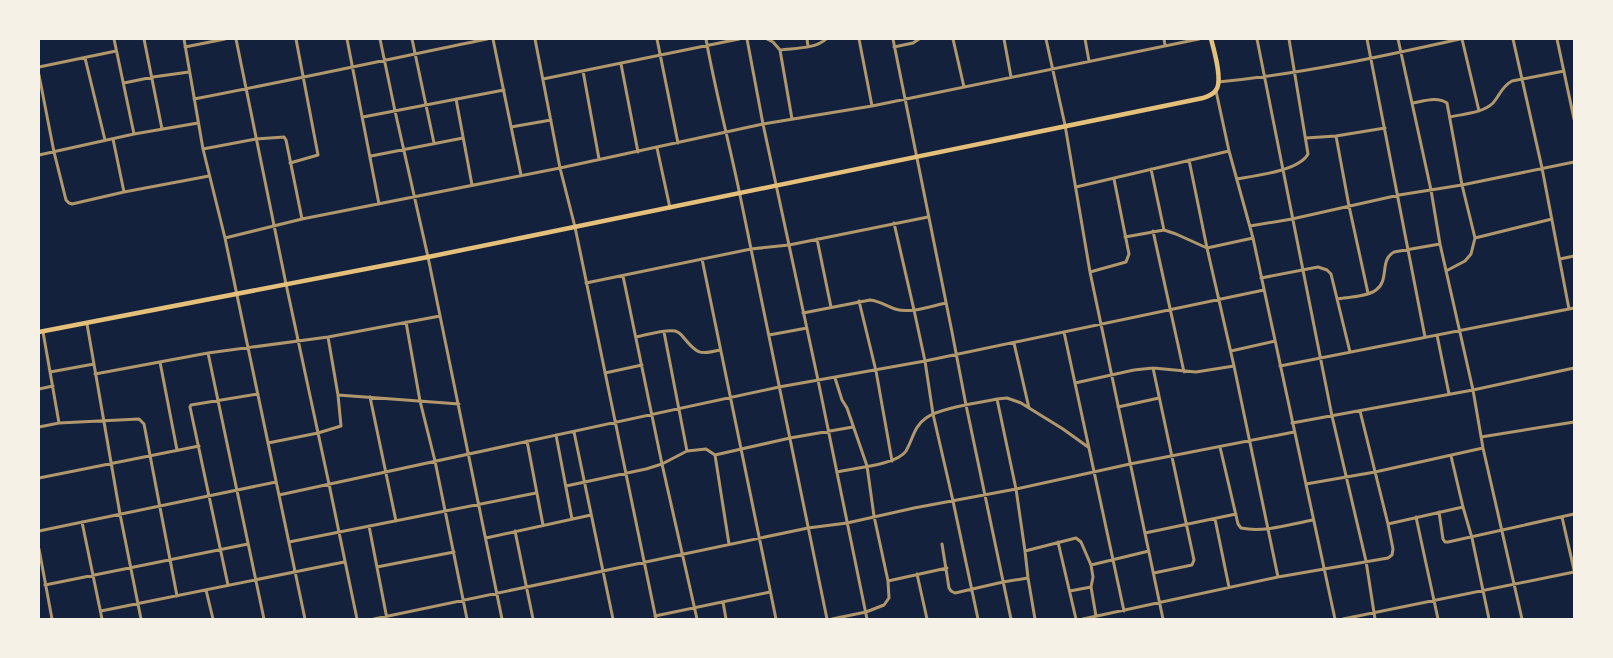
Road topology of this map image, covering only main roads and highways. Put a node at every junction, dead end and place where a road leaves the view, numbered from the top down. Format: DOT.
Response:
graph roads {
  1 [pos="1211,39"];
  2 [pos="41,332"];
  1 -- 2 [label="main road"];
}
